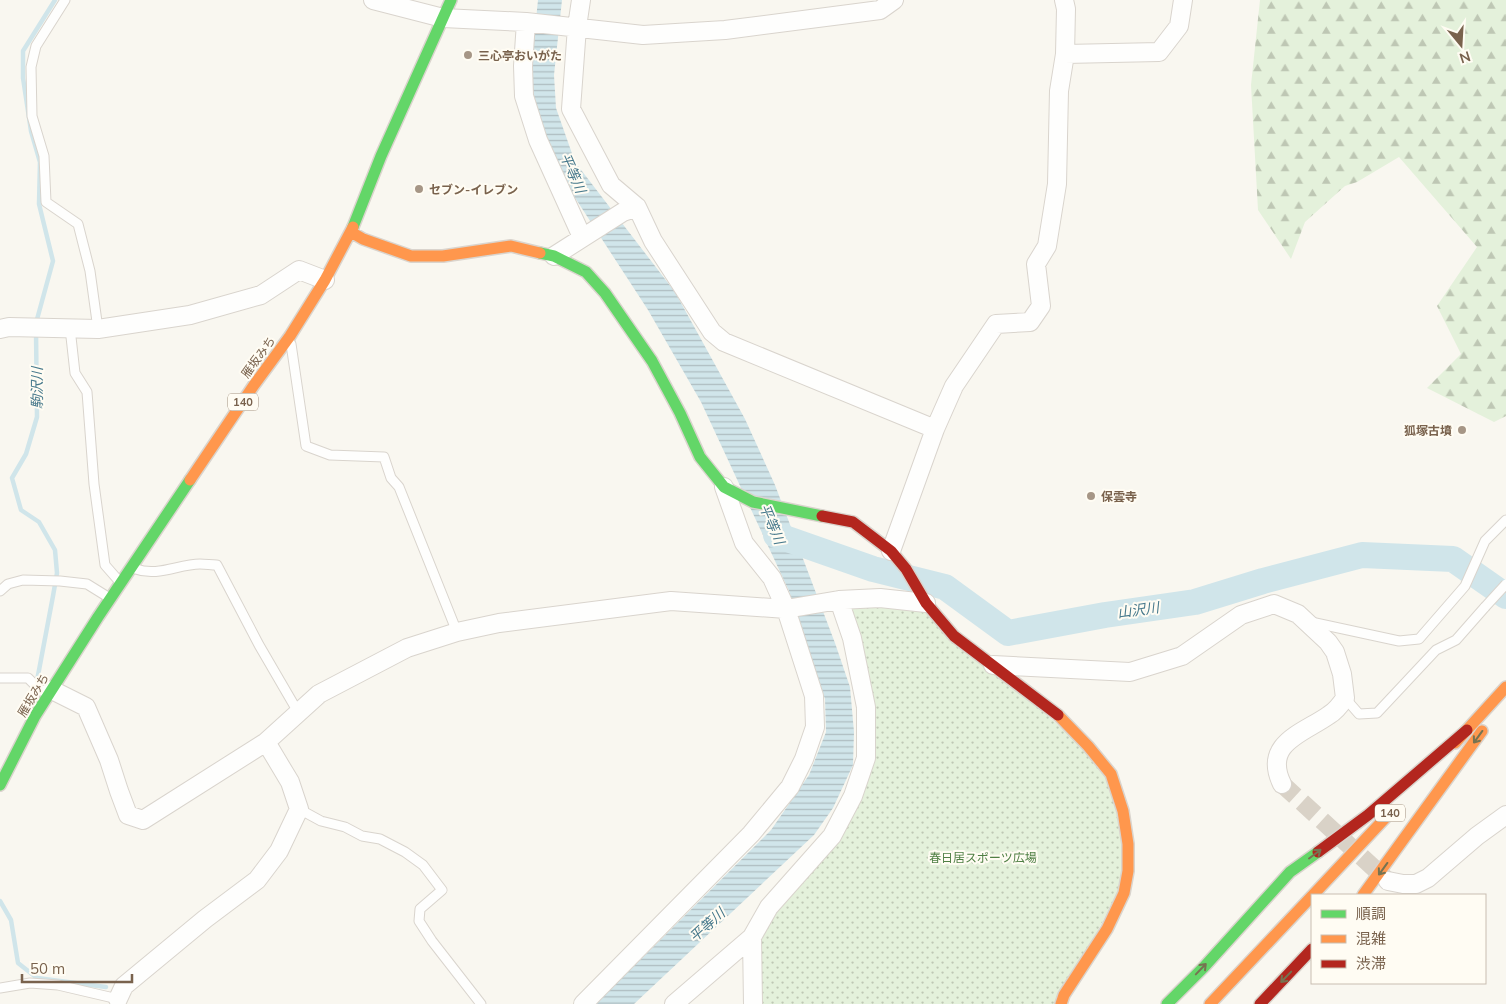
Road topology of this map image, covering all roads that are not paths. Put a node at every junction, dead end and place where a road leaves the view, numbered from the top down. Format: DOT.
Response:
graph roads {
  1 [pos="65,0"];
  2 [pos="373,0"];
  3 [pos="452,0"];
  4 [pos="582,0"];
  5 [pos="894,0"];
  6 [pos="1064,0"];
  7 [pos="1183,0"];
  8 [pos="443,18"];
  9 [pos="526,22"];
  10 [pos="577,27"];
  11 [pos="1065,54"];
  12 [pos="630,210"];
  13 [pos="351,232"];
  14 [pos="586,236"];
  15 [pos="554,256"];
  16 [pos="325,280"];
  17 [pos="70,328"];
  18 [pos="0,329"];
  19 [pos="98,330"];
  20 [pos="290,336"];
  21 [pos="935,429"];
  22 [pos="724,487"];
  23 [pos="1506,520"];
  24 [pos="890,550"];
  25 [pos="131,567"];
  26 [pos="120,583"];
  27 [pos="1506,584"];
  28 [pos="0,591"];
  29 [pos="111,598"];
  30 [pos="923,599"];
  31 [pos="839,600"];
  32 [pos="786,609"];
  33 [pos="1306,621"];
  34 [pos="457,632"];
  35 [pos="993,665"];
  36 [pos="0,678"];
  37 [pos="1506,687"];
  38 [pos="46,690"];
  39 [pos="1506,697"];
  40 [pos="1345,698"];
  41 [pos="298,712"];
  42 [pos="1467,730"];
  43 [pos="266,742"];
  44 [pos="1282,784"];
  45 [pos="0,785"];
  46 [pos="299,809"];
  47 [pos="1506,815"];
  48 [pos="1388,881"];
  49 [pos="1314,894"];
  50 [pos="1364,894"];
  51 [pos="1311,897"];
  52 [pos="752,937"];
  53 [pos="1311,950"];
  54 [pos="0,988"];
  55 [pos="117,1002"];
  56 [pos="481,1004"];
  57 [pos="583,1004"];
  58 [pos="674,1004"];
  59 [pos="753,1004"];
  60 [pos="1061,1004"];
  61 [pos="1167,1004"];
  62 [pos="1210,1004"];
  63 [pos="1260,1004"];
  1 -- 19 [label="lane"];
  2 -- 8 [label="street"];
  3 -- 8 [label="main road, 雁坂みち / 140"];
  4 -- 10 [label="street"];
  5 -- 10 [label="street"];
  6 -- 11 [label="street"];
  7 -- 11 [label="street"];
  8 -- 9 [label="street"];
  8 -- 13 [label="main road, 雁坂みち / 140"];
  9 -- 10 [label="street"];
  9 -- 14 [label="street"];
  10 -- 12 [label="street"];
  11 -- 21 [label="street"];
  12 -- 14 [label="street"];
  12 -- 21 [label="street"];
  13 -- 15 [label="main road"];
  13 -- 16 [label="main road, 雁坂みち / 140"];
  14 -- 15 [label="street"];
  15 -- 22 [label="main road"];
  16 -- 19 [label="street"];
  16 -- 20 [label="main road, 雁坂みち / 140"];
  17 -- 18 [label="street"];
  17 -- 19 [label="street"];
  17 -- 26 [label="lane"];
  20 -- 25 [label="main road, 雁坂みち / 140"];
  20 -- 34 [label="lane"];
  21 -- 24 [label="street"];
  22 -- 24 [label="main road"];
  22 -- 32 [label="street"];
  23 -- 33 [label="lane"];
  24 -- 30 [label="main road"];
  25 -- 26 [label="main road, 雁坂みち / 140"];
  25 -- 41 [label="lane"];
  26 -- 29 [label="main road, 雁坂みち / 140"];
  27 -- 40 [label="lane, bridge"];
  28 -- 29 [label="lane"];
  29 -- 38 [label="main road, 雁坂みち / 140"];
  30 -- 31 [label="street"];
  30 -- 35 [label="main road"];
  31 -- 32 [label="street"];
  31 -- 52 [label="street"];
  32 -- 34 [label="street"];
  32 -- 57 [label="street"];
  33 -- 35 [label="street"];
  33 -- 40 [label="street"];
  34 -- 41 [label="street"];
  35 -- 60 [label="main road"];
  36 -- 38 [label="lane"];
  37 -- 42 [label="main road, 140"];
  38 -- 43 [label="street"];
  38 -- 45 [label="main road, 雁坂みち / 140"];
  39 -- 50 [label="main road, one-way"];
  40 -- 44 [label="street"];
  41 -- 43 [label="street"];
  42 -- 49 [label="main road, 140"];
  61 -- 42 [label="main road, one-way"];
  43 -- 46 [label="street"];
  46 -- 55 [label="street"];
  46 -- 56 [label="lane"];
  47 -- 48 [label="street"];
  51 -- 62 [label="main road, 140"];
  52 -- 58 [label="street"];
  52 -- 59 [label="street"];
  53 -- 63 [label="main road, one-way"];
  54 -- 55 [label="lane"];
}
